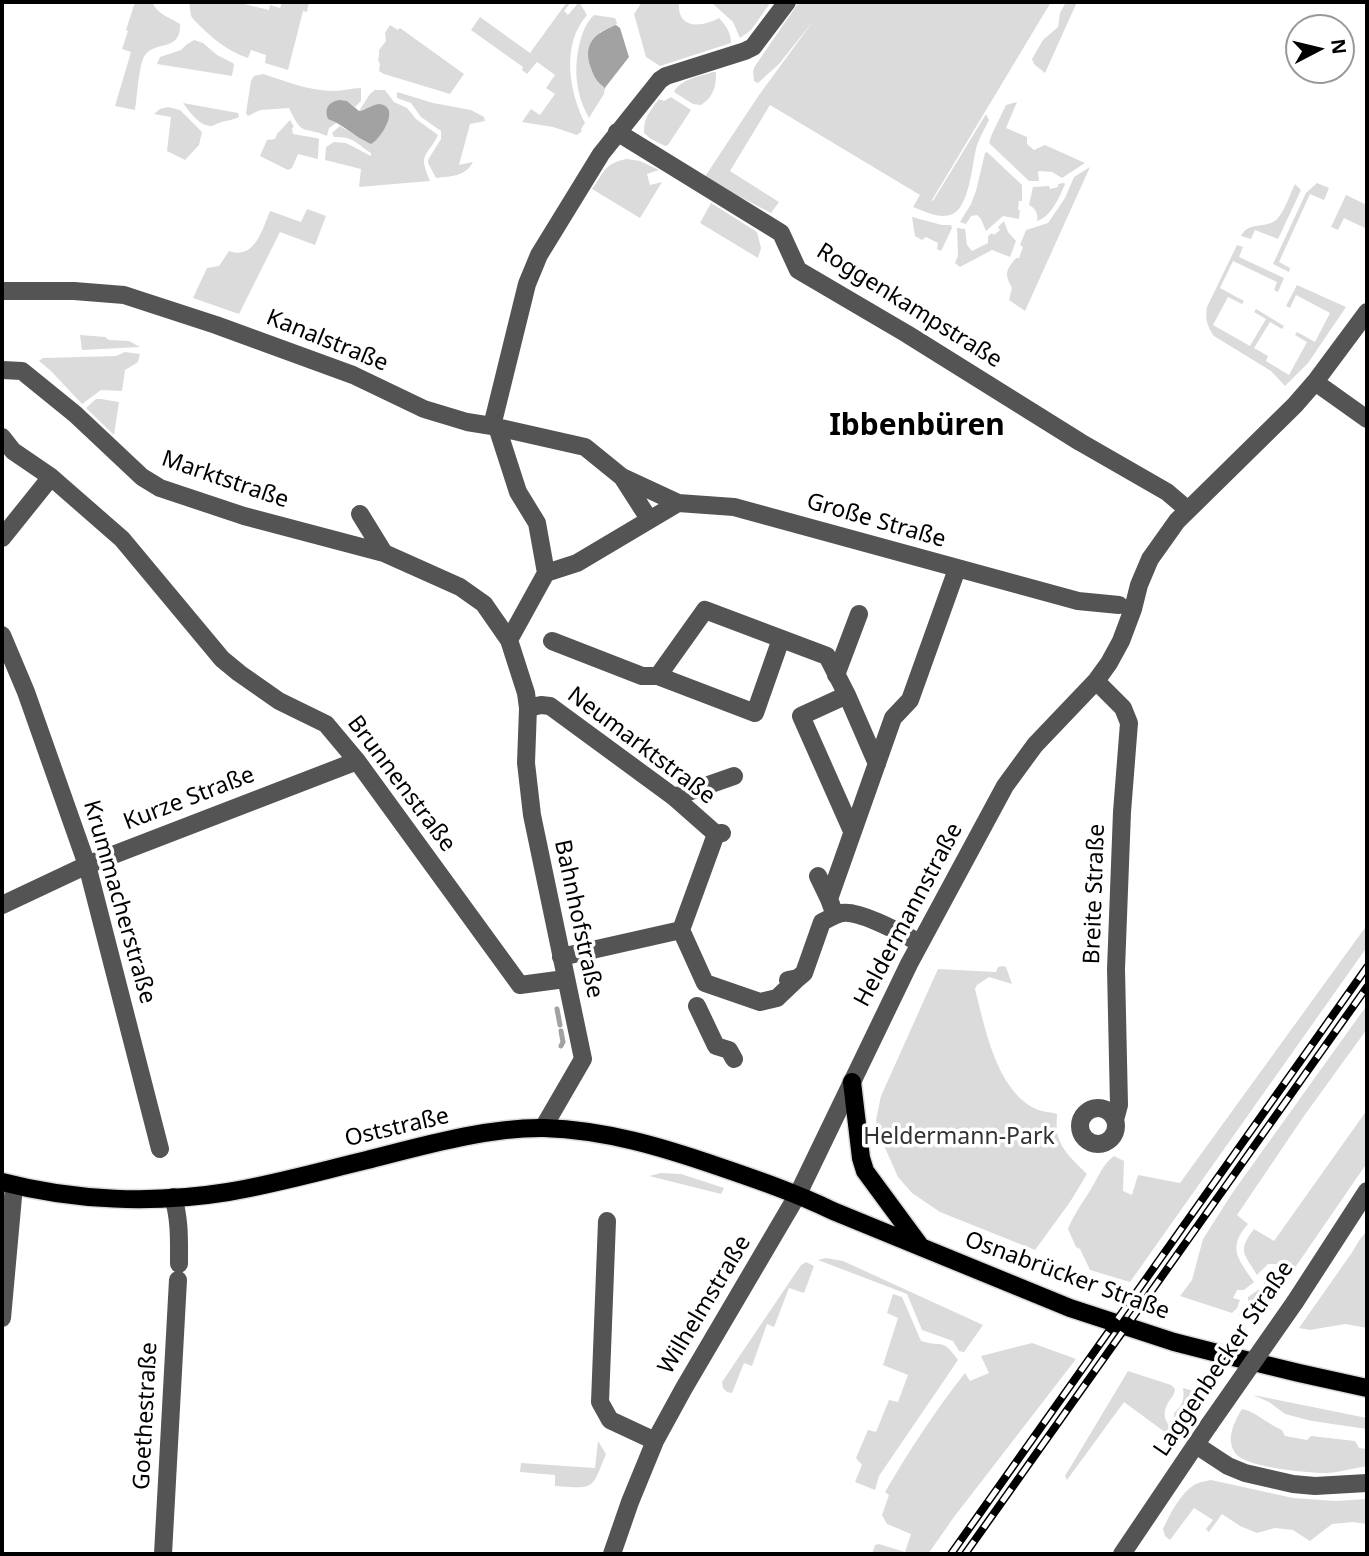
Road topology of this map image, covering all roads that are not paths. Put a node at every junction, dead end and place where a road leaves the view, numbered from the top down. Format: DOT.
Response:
graph roads {
  1 [pos="787,2"];
  2 [pos="617,132"];
  3 [pos="2,291"];
  4 [pos="1367,312"];
  5 [pos="2,370"];
  6 [pos="1315,382"];
  7 [pos="1367,419"];
  8 [pos="495,426"];
  9 [pos="2,437"];
  10 [pos="619,475"];
  11 [pos="51,477"];
  12 [pos="678,503"];
  13 [pos="1187,509"];
  14 [pos="360,514"];
  15 [pos="649,519"];
  16 [pos="2,538"];
  17 [pos="384,553"];
  18 [pos="957,569"];
  19 [pos="546,573"];
  20 [pos="484,604"];
  21 [pos="1119,606"];
  22 [pos="859,614"];
  23 [pos="2,635"];
  24 [pos="781,639"];
  25 [pos="509,640"];
  26 [pos="552,641"];
  27 [pos="836,675"];
  28 [pos="658,676"];
  29 [pos="1096,681"];
  30 [pos="847,695"];
  31 [pos="528,708"];
  32 [pos="357,761"];
  33 [pos="877,764"];
  34 [pos="734,776"];
  35 [pos="689,794"];
  36 [pos="852,831"];
  37 [pos="87,865"];
  38 [pos="818,876"];
  39 [pos="2,905"];
  40 [pos="832,907"];
  41 [pos="681,930"];
  42 [pos="920,943"];
  43 [pos="561,957"];
  44 [pos="565,979"];
  45 [pos="697,1006"];
  46 [pos="734,1059"];
  47 [pos="852,1082"];
  48 [pos="1115,1120"];
  49 [pos="543,1128"];
  50 [pos="160,1149"];
  51 [pos="8,1184"];
  52 [pos="1367,1191"];
  53 [pos="798,1194"];
  54 [pos="173,1197"];
  55 [pos="607,1221"];
  56 [pos="921,1247"];
  57 [pos="2,1318"];
  58 [pos="1367,1388"];
  59 [pos="655,1441"];
  60 [pos="1196,1445"];
  61 [pos="1367,1483"];
  62 [pos="163,1554"];
  63 [pos="612,1554"];
  64 [pos="1122,1554"];
  1 -- 2 [label="street"];
  2 -- 8 [label="street"];
  2 -- 13 [label="street, Roggenkampstraße"];
  3 -- 8 [label="street, Kanalstraße"];
  4 -- 6 [label="street"];
  5 -- 17 [label="street, Marktstraße"];
  6 -- 7 [label="street"];
  6 -- 13 [label="street"];
  8 -- 10 [label="street, Kanalstraße"];
  8 -- 19 [label="street"];
  9 -- 11 [label="street, Brunnenstraße"];
  10 -- 12 [label="street, Große Straße"];
  10 -- 15 [label="street"];
  11 -- 16 [label="street"];
  11 -- 32 [label="street, Brunnenstraße"];
  12 -- 15 [label="street"];
  12 -- 18 [label="street, Große Straße"];
  13 -- 29 [label="street"];
  14 -- 17 [label="street"];
  15 -- 19 [label="street"];
  17 -- 20 [label="street, Marktstraße"];
  18 -- 21 [label="street, Große Straße"];
  18 -- 33 [label="street"];
  19 -- 25 [label="street"];
  20 -- 25 [label="street, Bahnhofstraße"];
  22 -- 27 [label="street"];
  23 -- 37 [label="street, Krummacherstraße"];
  24 -- 27 [label="street"];
  24 -- 28 [label="street"];
  24 -- 28 [label="street"];
  25 -- 31 [label="street, Bahnhofstraße"];
  26 -- 28 [label="street"];
  27 -- 30 [label="street"];
  29 -- 42 [label="street, Heldermannstraße"];
  29 -- 48 [label="street, Breite Straße"];
  30 -- 33 [label="street"];
  30 -- 36 [label="street"];
  31 -- 35 [label="street, Neumarktstraße"];
  31 -- 43 [label="street, Bahnhofstraße"];
  32 -- 37 [label="street, Kurze Straße"];
  32 -- 44 [label="street, Brunnenstraße"];
  33 -- 36 [label="street"];
  34 -- 35 [label="street"];
  35 -- 41 [label="street, Neumarktstraße"];
  36 -- 40 [label="street"];
  37 -- 39 [label="street, Kurze Straße"];
  37 -- 50 [label="street, Krummacherstraße"];
  38 -- 40 [label="street"];
  40 -- 41 [label="street"];
  40 -- 42 [label="street"];
  41 -- 43 [label="street"];
  42 -- 47 [label="street, Heldermannstraße"];
  43 -- 44 [label="street, Bahnhofstraße"];
  44 -- 49 [label="street, Bahnhofstraße"];
  45 -- 46 [label="street"];
  47 -- 53 [label="street, Heldermannstraße"];
  47 -- 56 [label="main road"];
  49 -- 53 [label="main road, Oststraße"];
  49 -- 54 [label="main road, Oststraße"];
  51 -- 54 [label="main road, Oststraße"];
  51 -- 57 [label="street"];
  52 -- 60 [label="street, Laggenbecker Straße, bridge"];
  53 -- 56 [label="main road, Osnabrücker Straße"];
  53 -- 59 [label="street, Wilhelmstraße"];
  54 -- 62 [label="street, Goethestraße"];
  55 -- 59 [label="street"];
  56 -- 58 [label="main road, Osnabrücker Straße"];
  59 -- 63 [label="street, Wilhelmstraße"];
  60 -- 61 [label="street"];
  60 -- 64 [label="street, Laggenbecker Straße"];
}
